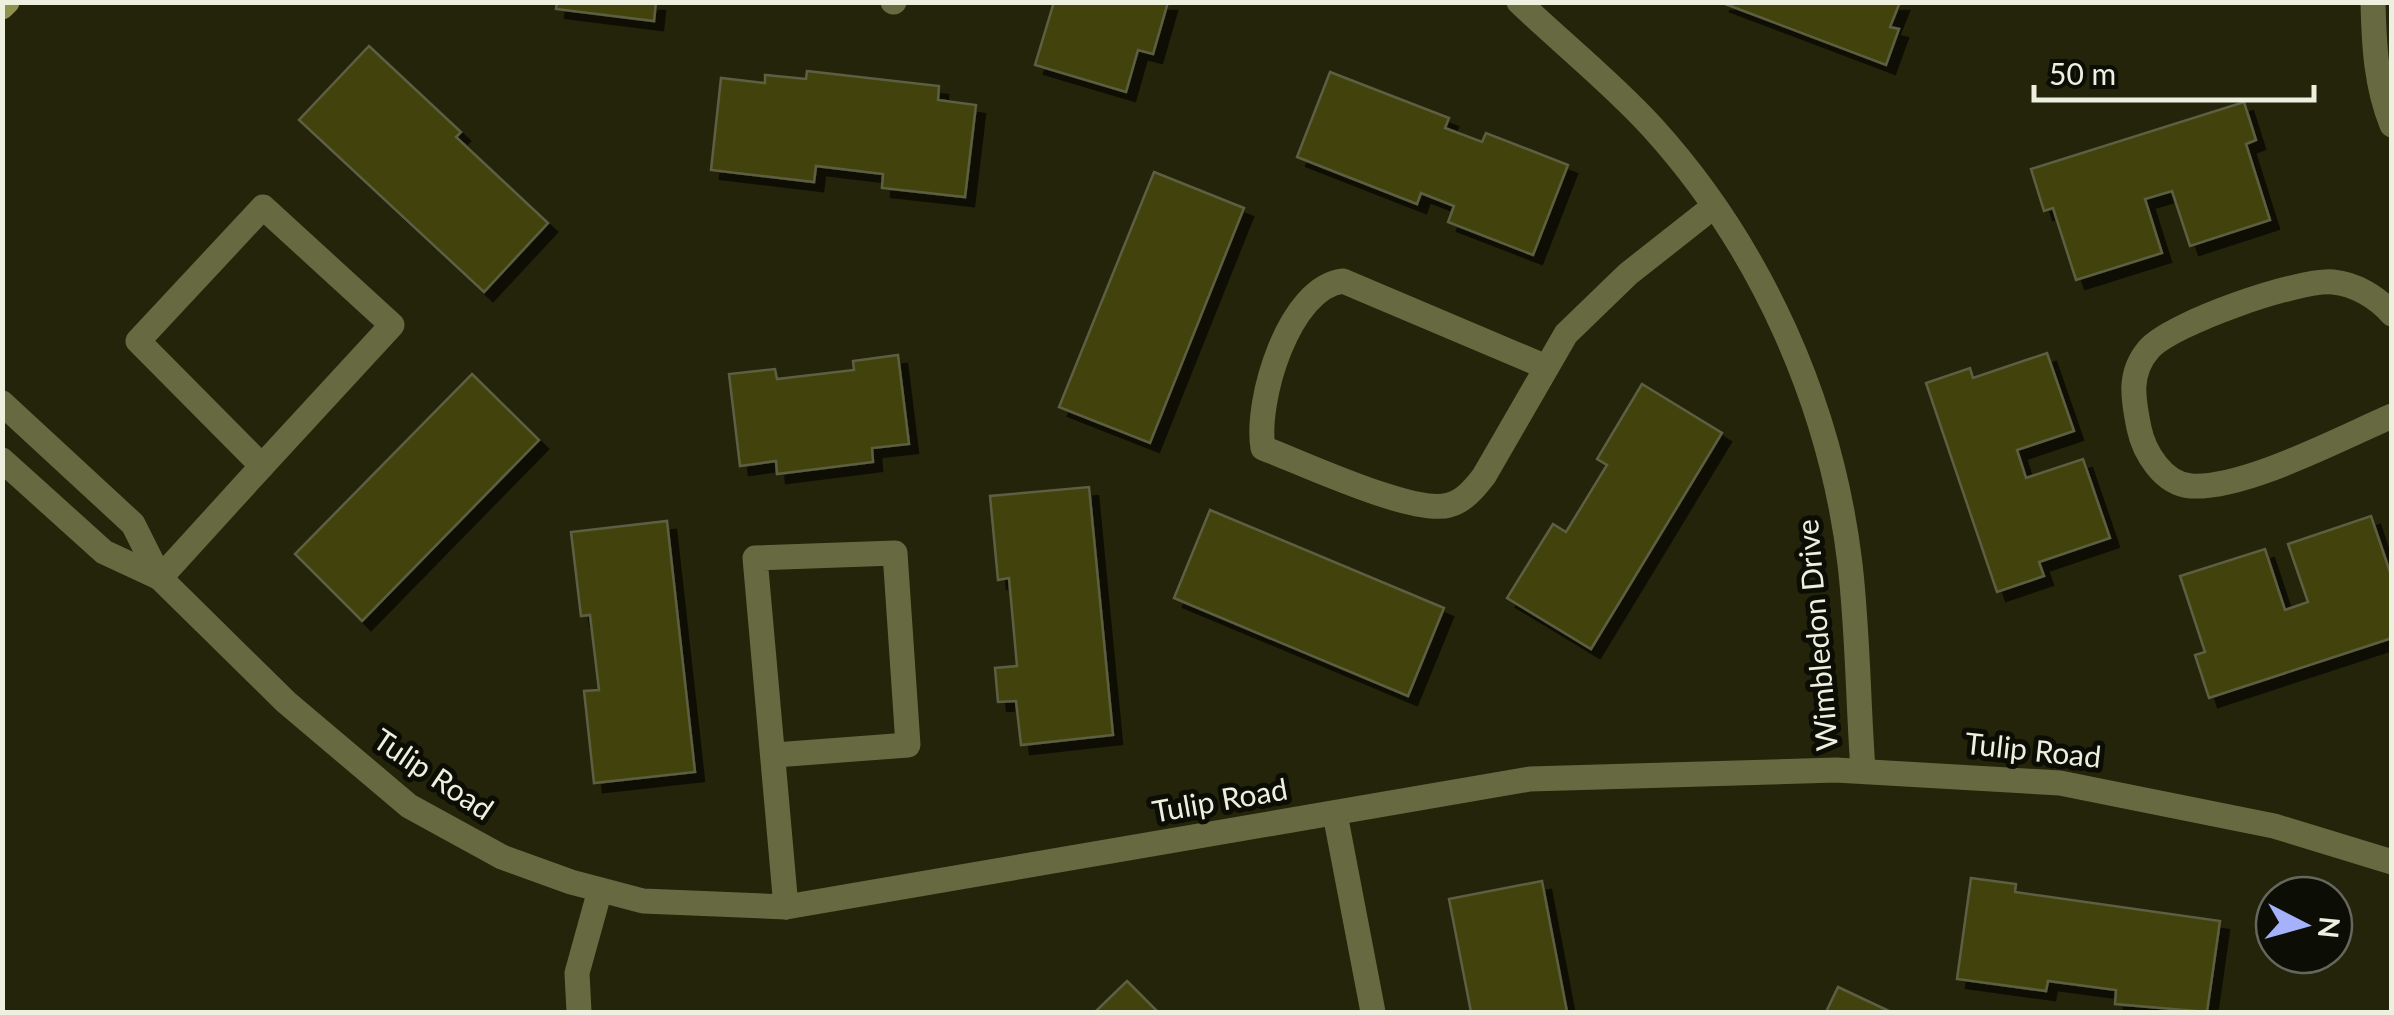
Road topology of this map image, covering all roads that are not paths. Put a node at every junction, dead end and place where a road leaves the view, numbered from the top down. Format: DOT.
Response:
graph roads {
  1 [pos="1518,2"];
  2 [pos="2372,2"];
  3 [pos="2392,126"];
  4 [pos="1713,208"];
  5 [pos="2392,314"];
  6 [pos="1546,367"];
  7 [pos="2,403"];
  8 [pos="2392,416"];
  9 [pos="2,460"];
  10 [pos="262,466"];
  11 [pos="160,578"];
  12 [pos="776,755"];
  13 [pos="1862,770"];
  14 [pos="1334,814"];
  15 [pos="2392,862"];
  16 [pos="600,890"];
  17 [pos="786,908"];
  18 [pos="579,1012"];
  19 [pos="1373,1012"];
  1 -- 4 [label="street, Wimbledon Drive"];
  2 -- 3 [label="street"];
  4 -- 6 [label="street"];
  4 -- 13 [label="street, Wimbledon Drive"];
  5 -- 8 [label="street"];
  6 -- 6 [label="street"];
  7 -- 11 [label="street, Tulip Road"];
  9 -- 11 [label="street, Tulip Road"];
  10 -- 10 [label="street"];
  10 -- 11 [label="street"];
  11 -- 16 [label="street, Tulip Road"];
  12 -- 12 [label="street"];
  12 -- 17 [label="street"];
  13 -- 14 [label="street, Tulip Road"];
  13 -- 15 [label="street, Tulip Road"];
  14 -- 17 [label="street, Tulip Road"];
  14 -- 19 [label="street"];
  16 -- 17 [label="street, Tulip Road"];
  16 -- 18 [label="street"];
}
